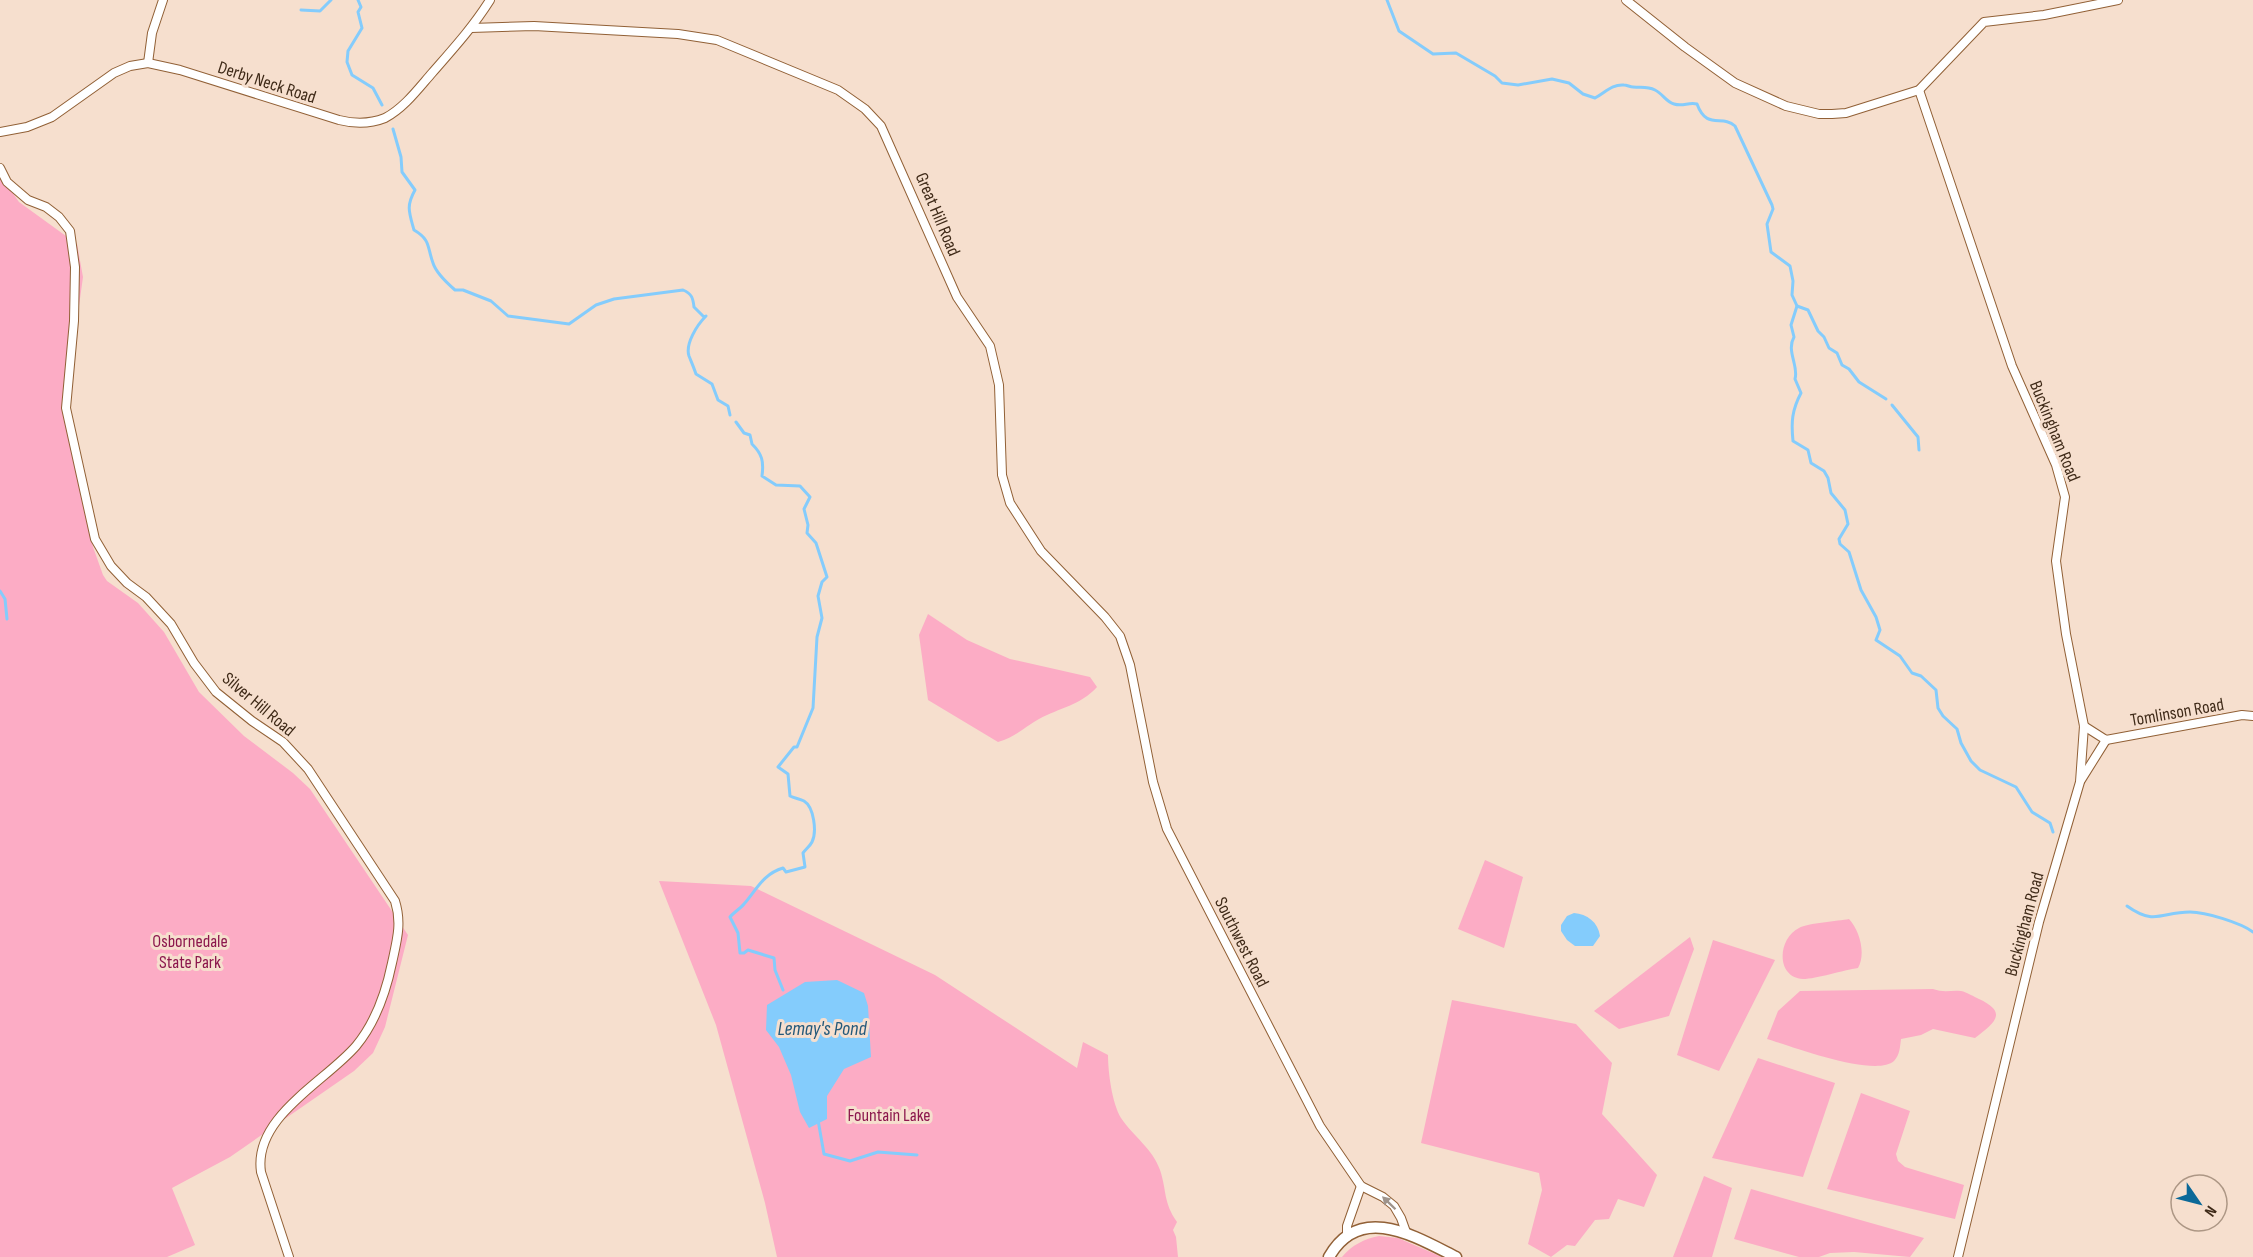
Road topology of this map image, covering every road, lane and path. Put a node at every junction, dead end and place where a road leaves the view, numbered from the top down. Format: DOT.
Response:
graph roads {
  1 [pos="163,0"];
  2 [pos="490,0"];
  3 [pos="1626,0"];
  4 [pos="2118,0"];
  5 [pos="471,28"];
  6 [pos="148,63"];
  7 [pos="1919,90"];
  8 [pos="0,132"];
  9 [pos="0,168"];
  10 [pos="1136,695"];
  11 [pos="2253,716"];
  12 [pos="2084,726"];
  13 [pos="2106,740"];
  14 [pos="2080,782"];
  15 [pos="1361,1186"];
  16 [pos="1406,1232"];
  17 [pos="1347,1237"];
  18 [pos="289,1257"];
  19 [pos="1329,1257"];
  20 [pos="1456,1257"];
  21 [pos="1958,1257"];
  1 -- 6 [label="street"];
  2 -- 5 [label="street, Derby Neck Road"];
  3 -- 7 [label="street"];
  4 -- 7 [label="street"];
  5 -- 6 [label="street, Derby Neck Road"];
  5 -- 10 [label="street, Great Hill Road"];
  6 -- 8 [label="street, Derby Neck Road"];
  7 -- 12 [label="street, Buckingham Road"];
  9 -- 18 [label="street, Silver Hill Road"];
  10 -- 15 [label="street, Southwest Road"];
  11 -- 13 [label="street, Tomlinson Road"];
  12 -- 13 [label="street"];
  12 -- 14 [label="street, Buckingham Road"];
  13 -- 14 [label="street"];
  14 -- 21 [label="street, Buckingham Road"];
  16 -- 15 [label="street, Southwest Road, one-way"];
  15 -- 17 [label="street"];
  16 -- 17 [label="main road"];
  16 -- 20 [label="main road"];
  17 -- 19 [label="main road"];
}
